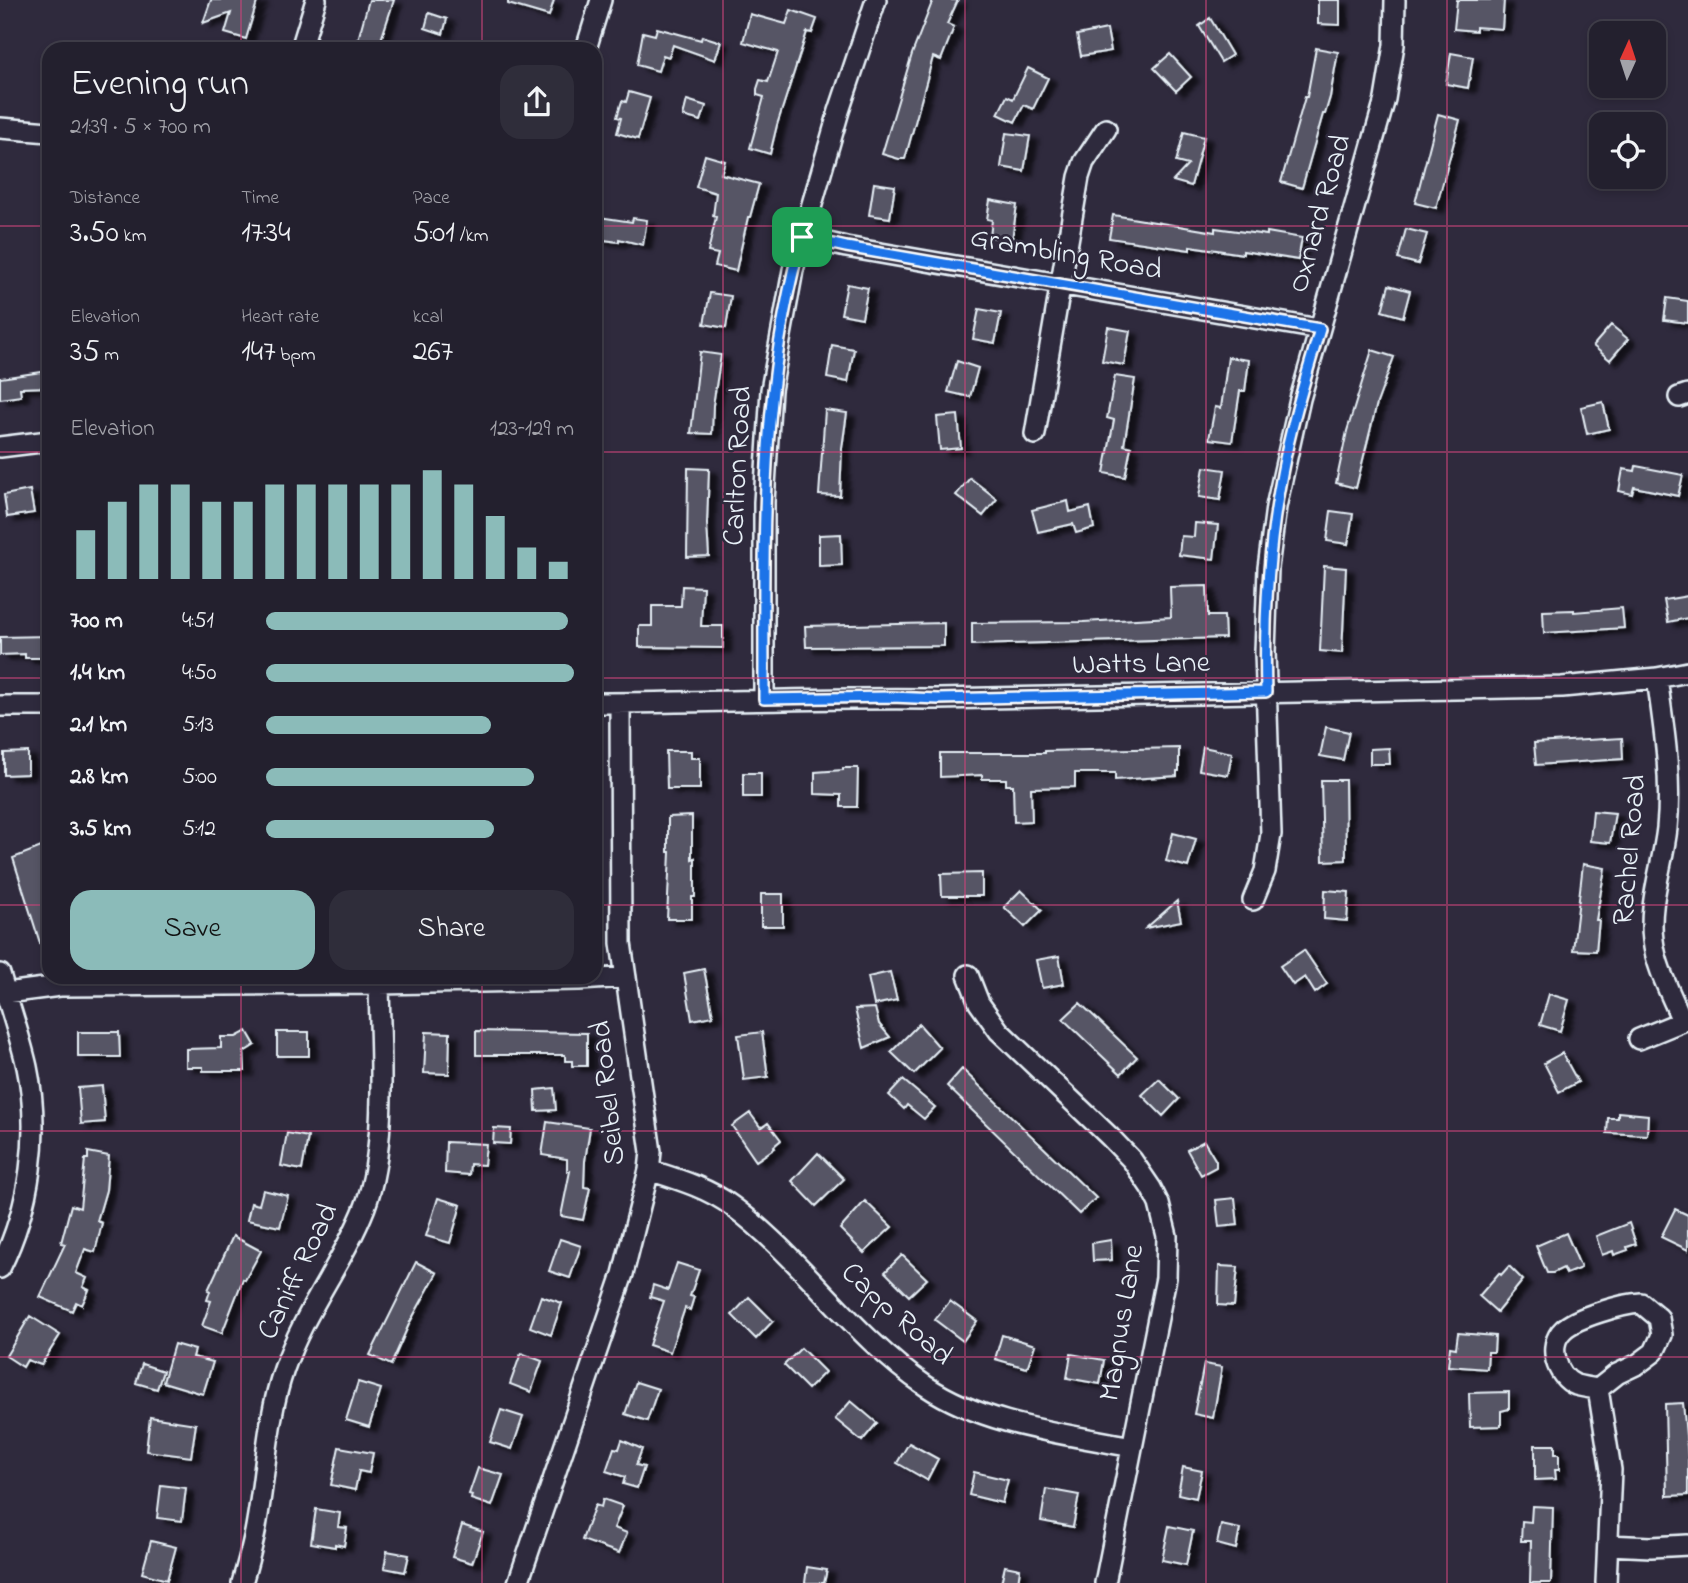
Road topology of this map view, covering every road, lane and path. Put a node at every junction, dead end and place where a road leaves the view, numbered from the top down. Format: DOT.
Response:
graph roads {
  1 [pos="316,0"];
  2 [pos="601,0"];
  3 [pos="876,0"];
  4 [pos="1395,0"];
  5 [pos="303,42"];
  6 [pos="588,42"];
  7 [pos="0,128"];
  8 [pos="1106,129"];
  9 [pos="42,131"];
  10 [pos="802,237"];
  11 [pos="1060,284"];
  12 [pos="1320,329"];
  13 [pos="1035,434"];
  14 [pos="42,442"];
  15 [pos="0,447"];
  16 [pos="1688,672"];
  17 [pos="1657,678"];
  18 [pos="1266,692"];
  19 [pos="764,699"];
  20 [pos="602,703"];
  21 [pos="620,703"];
  22 [pos="0,706"];
  23 [pos="42,706"];
  24 [pos="1253,900"];
  25 [pos="0,974"];
  26 [pos="968,975"];
  27 [pos="626,977"];
  28 [pos="602,979"];
  29 [pos="379,984"];
  30 [pos="6,993"];
  31 [pos="1685,1020"];
  32 [pos="1639,1039"];
  33 [pos="649,1170"];
  34 [pos="0,1268"];
  35 [pos="1598,1389"];
  36 [pos="1132,1447"];
  37 [pos="1608,1545"];
  38 [pos="1688,1545"];
  39 [pos="242,1583"];
  40 [pos="518,1583"];
  41 [pos="1105,1583"];
  42 [pos="1606,1583"];
  1 -- 5 [label="street"];
  2 -- 6 [label="street"];
  3 -- 10 [label="street, Carlton Road"];
  4 -- 12 [label="street, Oxnard Road"];
  7 -- 9 [label="street"];
  8 -- 11 [label="street"];
  10 -- 11 [label="street, Grambling Road"];
  10 -- 19 [label="street, Carlton Road"];
  11 -- 12 [label="street, Grambling Road"];
  11 -- 13 [label="street"];
  12 -- 18 [label="street, Oxnard Road"];
  14 -- 15 [label="street"];
  16 -- 17 [label="street, Watts Lane"];
  17 -- 18 [label="street, Watts Lane"];
  17 -- 31 [label="street, Rachel Road"];
  18 -- 19 [label="street, Watts Lane"];
  18 -- 24 [label="street, Oxnard Road"];
  19 -- 21 [label="street, Watts Lane"];
  20 -- 21 [label="street, Watts Lane"];
  21 -- 27 [label="street, Seibel Road"];
  22 -- 23 [label="street"];
  25 -- 30 [label="street"];
  26 -- 36 [label="street, Magnus Lane"];
  27 -- 28 [label="street"];
  27 -- 33 [label="street, Seibel Road"];
  29 -- 30 [label="street"];
  29 -- 39 [label="street, Caniff Road"];
  30 -- 34 [label="street"];
  31 -- 32 [label="street"];
  33 -- 36 [label="street, Capp Road"];
  33 -- 40 [label="street, Seibel Road"];
  35 -- 35 [label="street"];
  35 -- 37 [label="street"];
  36 -- 41 [label="street, Magnus Lane"];
  37 -- 38 [label="street"];
  37 -- 42 [label="street"];
}
